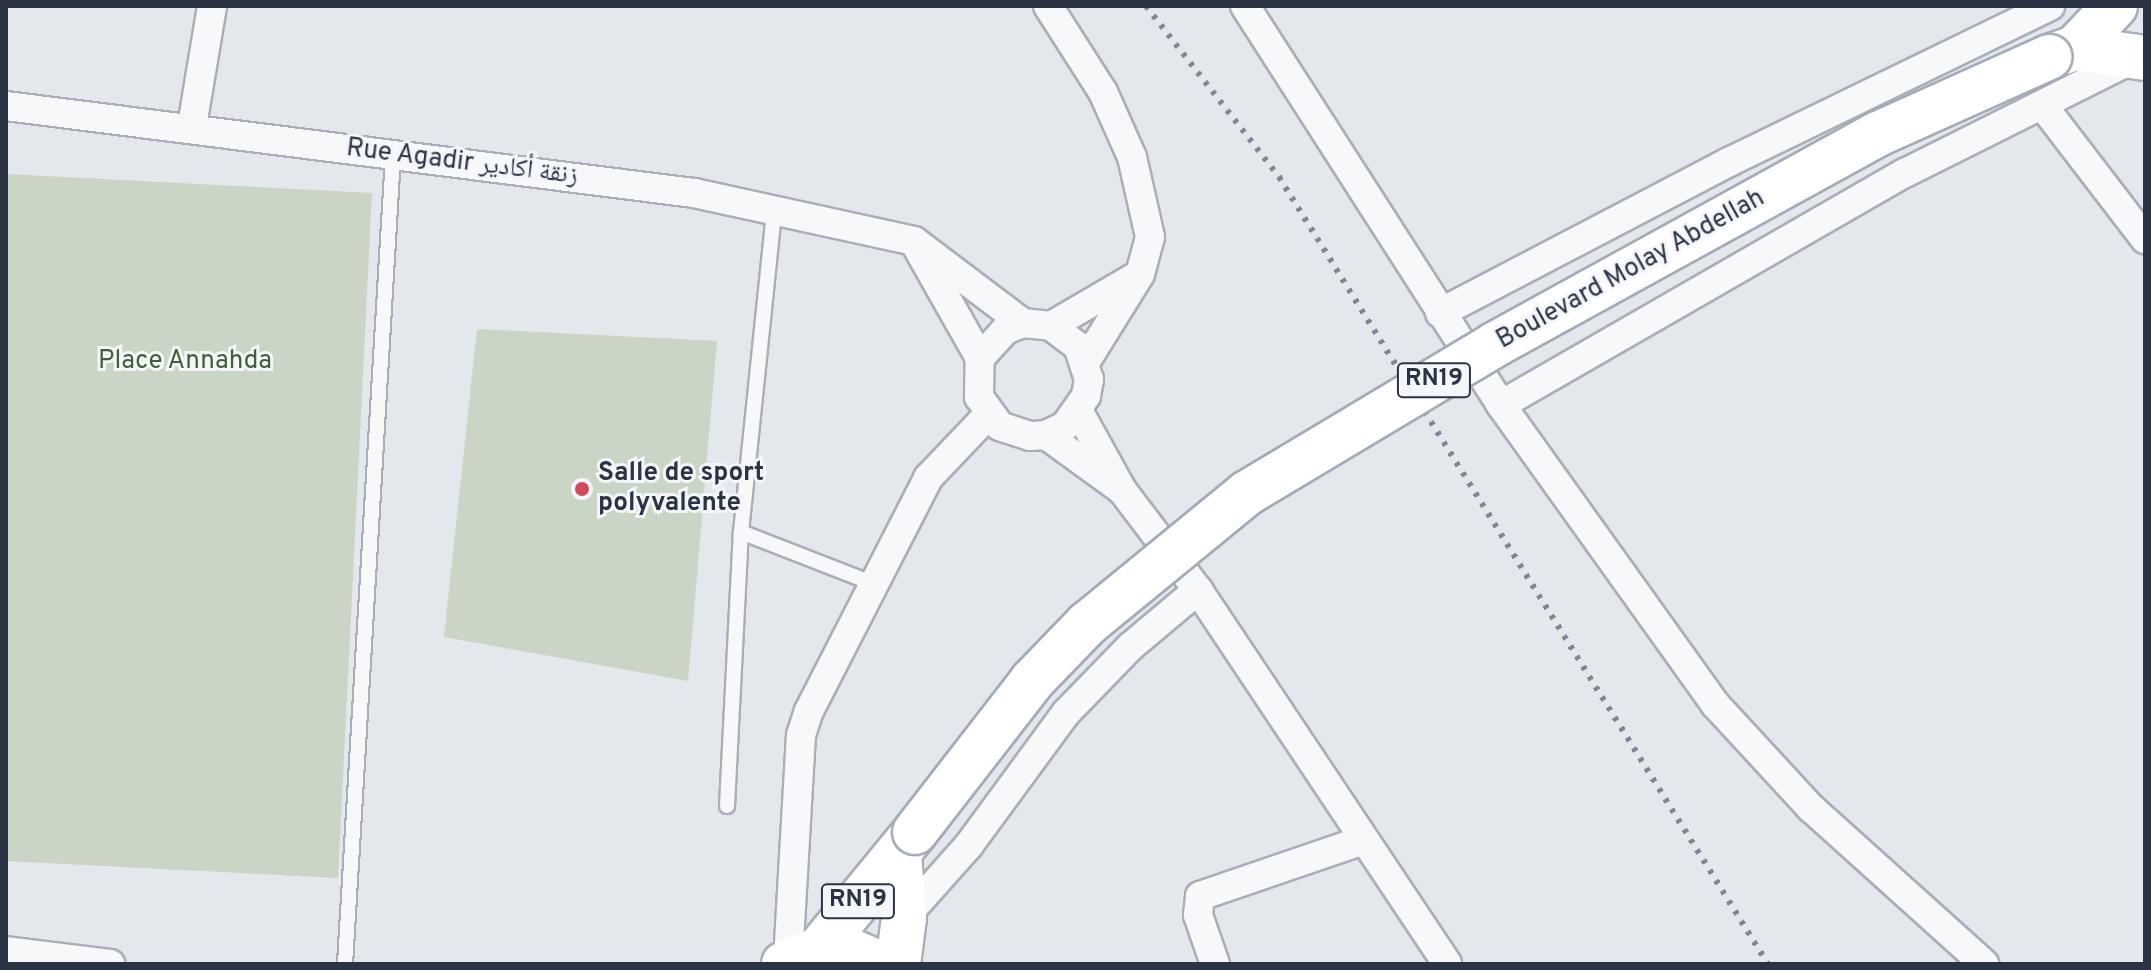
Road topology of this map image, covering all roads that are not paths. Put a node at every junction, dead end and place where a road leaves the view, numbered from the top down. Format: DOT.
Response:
graph roads {
  1 [pos="212,6"];
  2 [pos="1048,6"];
  3 [pos="1245,6"];
  4 [pos="2050,6"];
  5 [pos="2115,6"];
  6 [pos="2138,6"];
  7 [pos="2142,47"];
  8 [pos="2062,52"];
  9 [pos="6,106"];
  10 [pos="2043,106"];
  11 [pos="192,126"];
  12 [pos="393,155"];
  13 [pos="774,210"];
  14 [pos="2145,239"];
  15 [pos="914,241"];
  16 [pos="1140,274"];
  17 [pos="1440,313"];
  18 [pos="1023,323"];
  19 [pos="1051,326"];
  20 [pos="980,358"];
  21 [pos="1086,361"];
  22 [pos="1501,405"];
  23 [pos="1079,412"];
  24 [pos="988,415"];
  25 [pos="1046,435"];
  26 [pos="1122,490"];
  27 [pos="741,532"];
  28 [pos="872,583"];
  29 [pos="1198,590"];
  30 [pos="727,806"];
  31 [pos="1361,841"];
  32 [pos="907,843"];
  33 [pos="904,918"];
  34 [pos="6,951"];
  35 [pos="797,958"];
  36 [pos="110,964"];
  37 [pos="345,964"];
  38 [pos="880,964"];
  39 [pos="898,964"];
  40 [pos="1215,964"];
  41 [pos="1447,964"];
  42 [pos="1984,964"];
  1 -- 11 [label="street"];
  2 -- 16 [label="street"];
  3 -- 17 [label="street"];
  4 -- 17 [label="street"];
  5 -- 8 [label="main road, Boulevard Molay Abdellah / RN19"];
  6 -- 7 [label="main road"];
  7 -- 8 [label="main road"];
  7 -- 10 [label="street"];
  8 -- 32 [label="main road, Boulevard Molay Abdellah / RN19, bridge"];
  9 -- 11 [label="street, Rue Agadir زنقة أكادير"];
  10 -- 14 [label="street"];
  10 -- 22 [label="street"];
  11 -- 12 [label="street, Rue Agadir زنقة أكادير"];
  12 -- 13 [label="street, Rue Agadir زنقة أكادير"];
  12 -- 37 [label="lane"];
  13 -- 15 [label="street, Rue Agadir زنقة أكادير"];
  13 -- 27 [label="lane"];
  15 -- 18 [label="street"];
  15 -- 20 [label="street"];
  16 -- 19 [label="street"];
  16 -- 21 [label="street"];
  17 -- 22 [label="street"];
  18 -- 19 [label="street"];
  18 -- 20 [label="street"];
  19 -- 21 [label="street"];
  20 -- 24 [label="street"];
  21 -- 23 [label="street"];
  22 -- 42 [label="street"];
  23 -- 25 [label="street"];
  23 -- 26 [label="street"];
  24 -- 25 [label="street"];
  24 -- 28 [label="street"];
  25 -- 26 [label="street"];
  26 -- 29 [label="street"];
  27 -- 28 [label="lane"];
  27 -- 30 [label="lane"];
  28 -- 35 [label="street"];
  29 -- 31 [label="street"];
  29 -- 33 [label="street"];
  31 -- 40 [label="street"];
  31 -- 41 [label="street"];
  32 -- 33 [label="main road, RN19"];
  32 -- 35 [label="main road, Boulevard Molay Abdellah / RN19"];
  33 -- 39 [label="main road, RN19"];
  34 -- 36 [label="street"];
  35 -- 38 [label="main road, RN19"];
}
